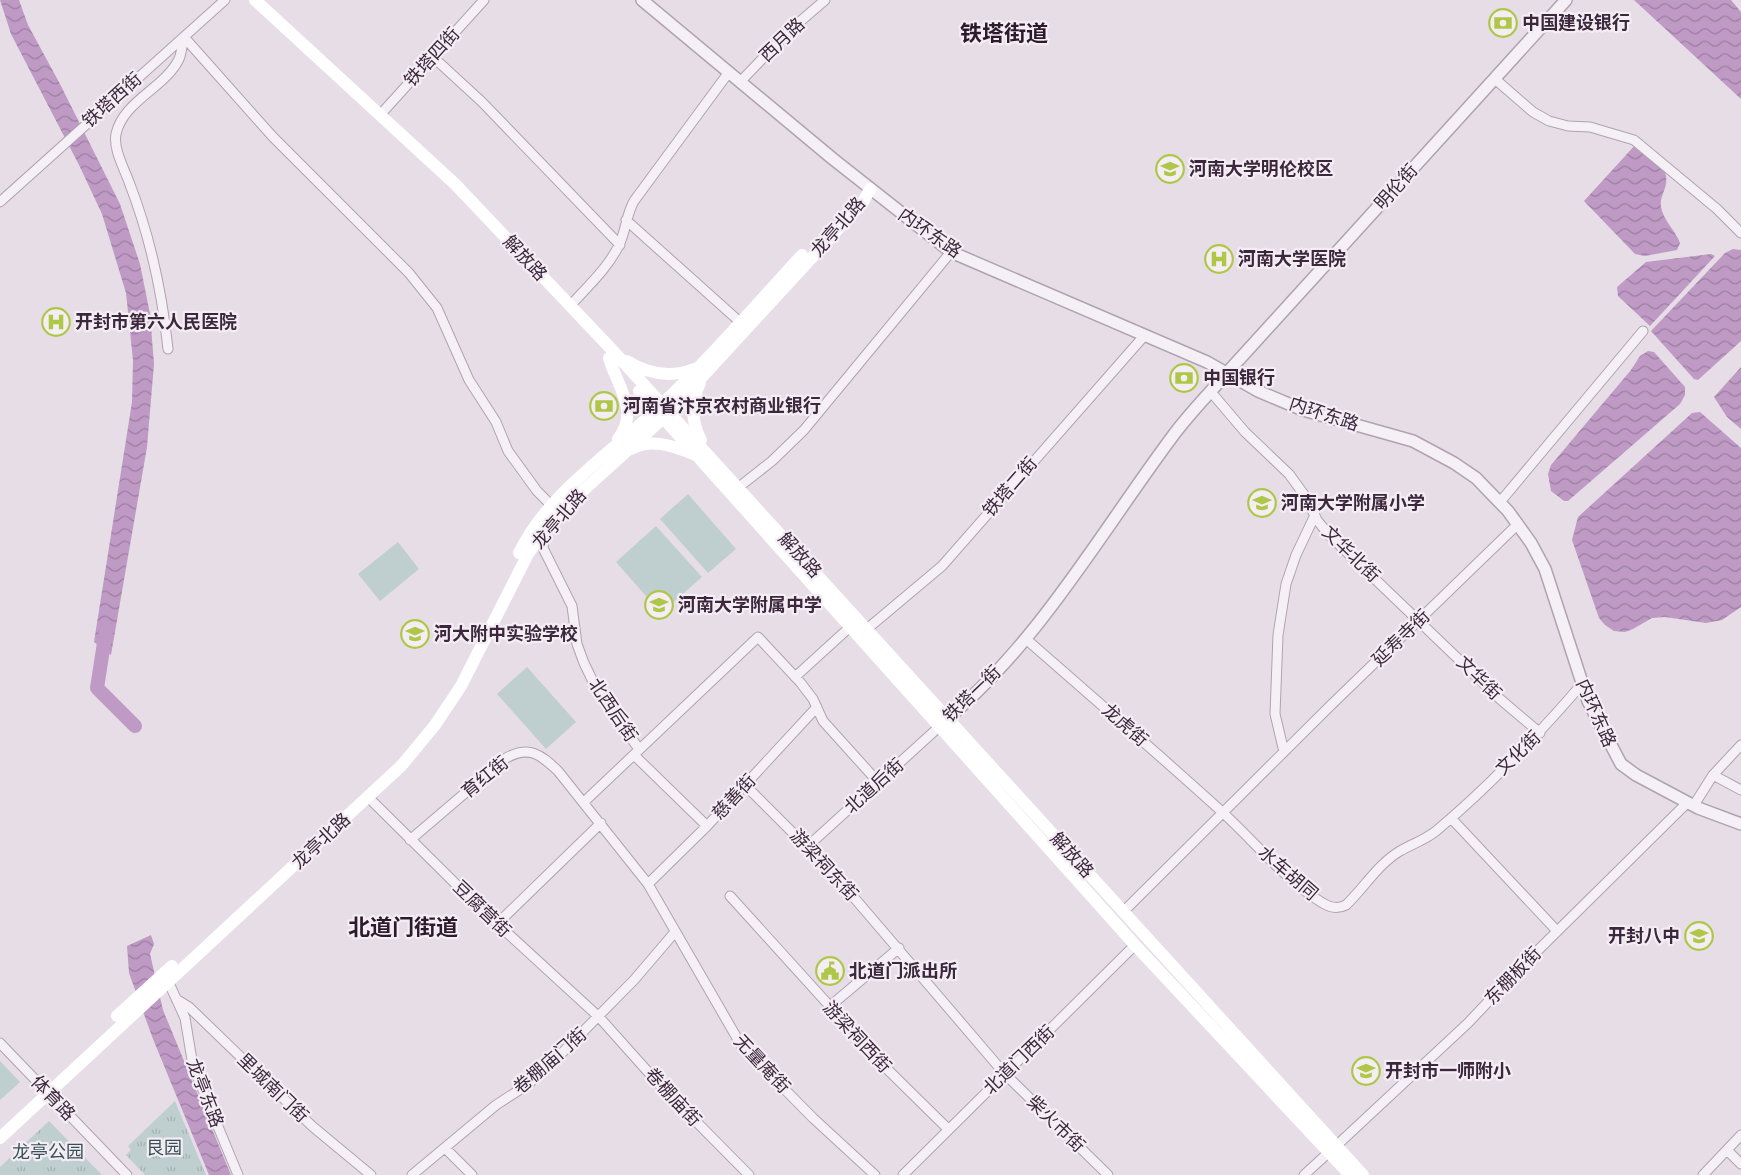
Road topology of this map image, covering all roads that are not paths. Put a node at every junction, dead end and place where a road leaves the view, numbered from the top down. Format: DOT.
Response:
graph roads {
  1 [pos="225,0"];
  2 [pos="246,0"];
  3 [pos="256,0"];
  4 [pos="484,0"];
  5 [pos="642,0"];
  6 [pos="825,0"];
  7 [pos="1557,0"];
  8 [pos="1566,0"];
  9 [pos="184,36"];
  10 [pos="432,56"];
  11 [pos="729,72"];
  12 [pos="1495,79"];
  13 [pos="740,82"];
  14 [pos="380,115"];
  15 [pos="870,189"];
  16 [pos="0,202"];
  17 [pos="626,220"];
  18 [pos="1741,233"];
  19 [pos="620,245"];
  20 [pos="951,252"];
  21 [pos="570,306"];
  22 [pos="740,322"];
  23 [pos="1644,331"];
  24 [pos="1144,336"];
  25 [pos="168,349"];
  26 [pos="612,355"];
  27 [pos="700,371"];
  28 [pos="1224,372"];
  29 [pos="1211,392"];
  30 [pos="663,411"];
  31 [pos="613,454"];
  32 [pos="702,454"];
  33 [pos="739,487"];
  34 [pos="1500,502"];
  35 [pos="552,506"];
  36 [pos="1314,514"];
  37 [pos="1518,524"];
  38 [pos="545,530"];
  39 [pos="1420,620"];
  40 [pos="851,626"];
  41 [pos="867,629"];
  42 [pos="1026,639"];
  43 [pos="795,677"];
  44 [pos="1582,684"];
  45 [pos="816,708"];
  46 [pos="944,720"];
  47 [pos="1540,733"];
  48 [pos="1741,745"];
  49 [pos="636,752"];
  50 [pos="1284,752"];
  51 [pos="1713,776"];
  52 [pos="878,782"];
  53 [pos="746,785"];
  54 [pos="1741,790"];
  55 [pos="368,797"];
  56 [pos="584,802"];
  57 [pos="1691,804"];
  58 [pos="1222,812"];
  59 [pos="1451,818"];
  60 [pos="601,823"];
  61 [pos="1741,824"];
  62 [pos="707,826"];
  63 [pos="410,840"];
  64 [pos="808,846"];
  65 [pos="648,884"];
  66 [pos="730,896"];
  67 [pos="1124,911"];
  68 [pos="497,924"];
  69 [pos="1557,931"];
  70 [pos="675,932"];
  71 [pos="1136,945"];
  72 [pos="899,948"];
  73 [pos="163,982"];
  74 [pos="176,999"];
  75 [pos="829,1007"];
  76 [pos="599,1016"];
  77 [pos="0,1043"];
  78 [pos="1004,1073"];
  79 [pos="45,1090"];
  80 [pos="0,1126"];
  81 [pos="948,1129"];
  82 [pos="1741,1135"];
  83 [pos="0,1138"];
  84 [pos="444,1148"];
  85 [pos="1332,1150"];
  86 [pos="1727,1150"];
  87 [pos="1741,1164"];
  88 [pos="127,1175"];
  89 [pos="238,1175"];
  90 [pos="371,1175"];
  91 [pos="412,1175"];
  92 [pos="472,1175"];
  93 [pos="749,1175"];
  94 [pos="875,1175"];
  95 [pos="903,1175"];
  96 [pos="1108,1175"];
  97 [pos="1304,1175"];
  98 [pos="1350,1175"];
  99 [pos="1363,1175"];
  100 [pos="1703,1175"];
  1 -- 9 [label="street, 铁塔西街"];
  2 -- 26 [label="main road, 解放路"];
  3 -- 14 [label="main road, 解放路"];
  4 -- 10 [label="street, 铁塔四街"];
  5 -- 11 [label="street, 内环东路"];
  6 -- 13 [label="street, 西月路"];
  7 -- 28 [label="street, 明伦街"];
  8 -- 12 [label="street, 明伦街"];
  9 -- 16 [label="street, 铁塔西街"];
  9 -- 25 [label="street"];
  9 -- 35 [label="street"];
  10 -- 14 [label="street, 铁塔四街"];
  10 -- 19 [label="street"];
  11 -- 13 [label="street, 内环东路"];
  11 -- 17 [label="street"];
  12 -- 18 [label="street"];
  12 -- 28 [label="street, 明伦街"];
  13 -- 15 [label="street, 内环东路"];
  14 -- 21 [label="main road, 解放路"];
  15 -- 20 [label="street, 内环东路"];
  15 -- 22 [label="main road, 龙亭北路"];
  15 -- 27 [label="main road, 龙亭北路"];
  17 -- 19 [label="street"];
  17 -- 22 [label="street"];
  19 -- 21 [label="street"];
  20 -- 24 [label="street, 内环东路"];
  20 -- 33 [label="street"];
  21 -- 26 [label="main road, 解放路"];
  22 -- 27 [label="main road, 龙亭北路"];
  23 -- 34 [label="street"];
  24 -- 28 [label="street, 内环东路"];
  24 -- 41 [label="street, 铁塔二街"];
  26 -- 27 [label="main road"];
  26 -- 30 [label="main road, 解放路"];
  26 -- 31 [label="main road"];
  27 -- 30 [label="main road, 龙亭北路"];
  27 -- 32 [label="main road"];
  28 -- 29 [label="street, 铁塔一街"];
  28 -- 34 [label="street, 内环东路"];
  28 -- 46 [label="street, 铁塔一街"];
  29 -- 36 [label="street, 文华北街"];
  29 -- 42 [label="street, 铁塔一街"];
  30 -- 31 [label="main road, 龙亭北路"];
  30 -- 32 [label="main road, 解放路"];
  31 -- 32 [label="main road"];
  31 -- 35 [label="main road, 龙亭北路"];
  31 -- 38 [label="main road, 龙亭北路"];
  32 -- 33 [label="main road, 解放路"];
  32 -- 40 [label="main road, 解放路"];
  33 -- 41 [label="main road, 解放路"];
  34 -- 37 [label="street, 内环东路"];
  35 -- 73 [label="main road, 龙亭北路"];
  36 -- 39 [label="street, 文华北街"];
  36 -- 50 [label="street"];
  37 -- 39 [label="street, 延寿寺街"];
  37 -- 44 [label="street, 内环东路"];
  38 -- 49 [label="street, 北西后街"];
  38 -- 55 [label="main road, 龙亭北路"];
  39 -- 47 [label="street, 文华街"];
  39 -- 50 [label="street, 延寿寺街"];
  40 -- 43 [label="street"];
  40 -- 46 [label="main road, 解放路"];
  41 -- 46 [label="main road, 解放路"];
  42 -- 46 [label="street, 铁塔一街"];
  42 -- 58 [label="street, 龙虎街"];
  43 -- 45 [label="street"];
  43 -- 49 [label="street"];
  44 -- 47 [label="street, 文化街"];
  44 -- 57 [label="street, 内环东路"];
  45 -- 52 [label="street"];
  45 -- 53 [label="street, 慈善街"];
  46 -- 52 [label="street, 北道后街"];
  46 -- 67 [label="main road, 解放路"];
  46 -- 71 [label="main road, 解放路"];
  47 -- 59 [label="street, 文化街"];
  48 -- 51 [label="street, 东棚板街"];
  49 -- 56 [label="street"];
  49 -- 62 [label="street"];
  50 -- 58 [label="street, 延寿寺街"];
  51 -- 54 [label="street"];
  51 -- 57 [label="street, 东棚板街"];
  52 -- 64 [label="street, 北道后街"];
  53 -- 62 [label="street, 慈善街"];
  53 -- 64 [label="street, 游梁祠东街"];
  55 -- 63 [label="street, 豆腐营街"];
  55 -- 73 [label="main road, 龙亭北路"];
  56 -- 60 [label="street, 育红街"];
  56 -- 63 [label="street, 育红街"];
  57 -- 61 [label="street, 内环东路"];
  57 -- 69 [label="street, 东棚板街"];
  58 -- 59 [label="street, 水车胡同"];
  58 -- 67 [label="street, 延寿寺街"];
  59 -- 69 [label="street"];
  60 -- 65 [label="street, 育红街"];
  60 -- 68 [label="street"];
  62 -- 65 [label="street, 慈善街"];
  63 -- 68 [label="street, 豆腐营街"];
  64 -- 72 [label="street, 游梁祠东街"];
  65 -- 70 [label="street, 育红街"];
  66 -- 75 [label="street, 游梁祠西街"];
  67 -- 85 [label="main road, 解放路"];
  68 -- 76 [label="street, 豆腐营街"];
  69 -- 85 [label="street, 东棚板街"];
  70 -- 76 [label="street, 卷棚庙门街"];
  70 -- 94 [label="street, 无量庵街"];
  71 -- 78 [label="street, 北道门西街"];
  71 -- 85 [label="main road, 解放路"];
  72 -- 75 [label="street"];
  72 -- 78 [label="street, 游梁祠东街"];
  73 -- 74 [label="street, 龙亭东路"];
  73 -- 79 [label="main road, 龙亭北路"];
  74 -- 89 [label="street, 龙亭东路"];
  74 -- 90 [label="street, 里城南门街"];
  75 -- 81 [label="street, 游梁祠西街"];
  76 -- 84 [label="street, 卷棚庙门街"];
  76 -- 93 [label="street, 卷棚庙街"];
  77 -- 79 [label="street, 体育路"];
  78 -- 81 [label="street, 北道门西街"];
  78 -- 96 [label="street, 柴火市街"];
  79 -- 80 [label="main road, 龙亭北路"];
  79 -- 83 [label="main road, 龙亭北路"];
  79 -- 88 [label="street, 体育路"];
  81 -- 95 [label="street, 北道门西街"];
  82 -- 86 [label="street"];
  84 -- 91 [label="street, 卷棚庙门街"];
  84 -- 92 [label="street"];
  85 -- 97 [label="street, 东棚板街"];
  85 -- 98 [label="main road, 解放路"];
  85 -- 99 [label="main road, 解放路"];
  86 -- 87 [label="street"];
  86 -- 100 [label="street"];
}
